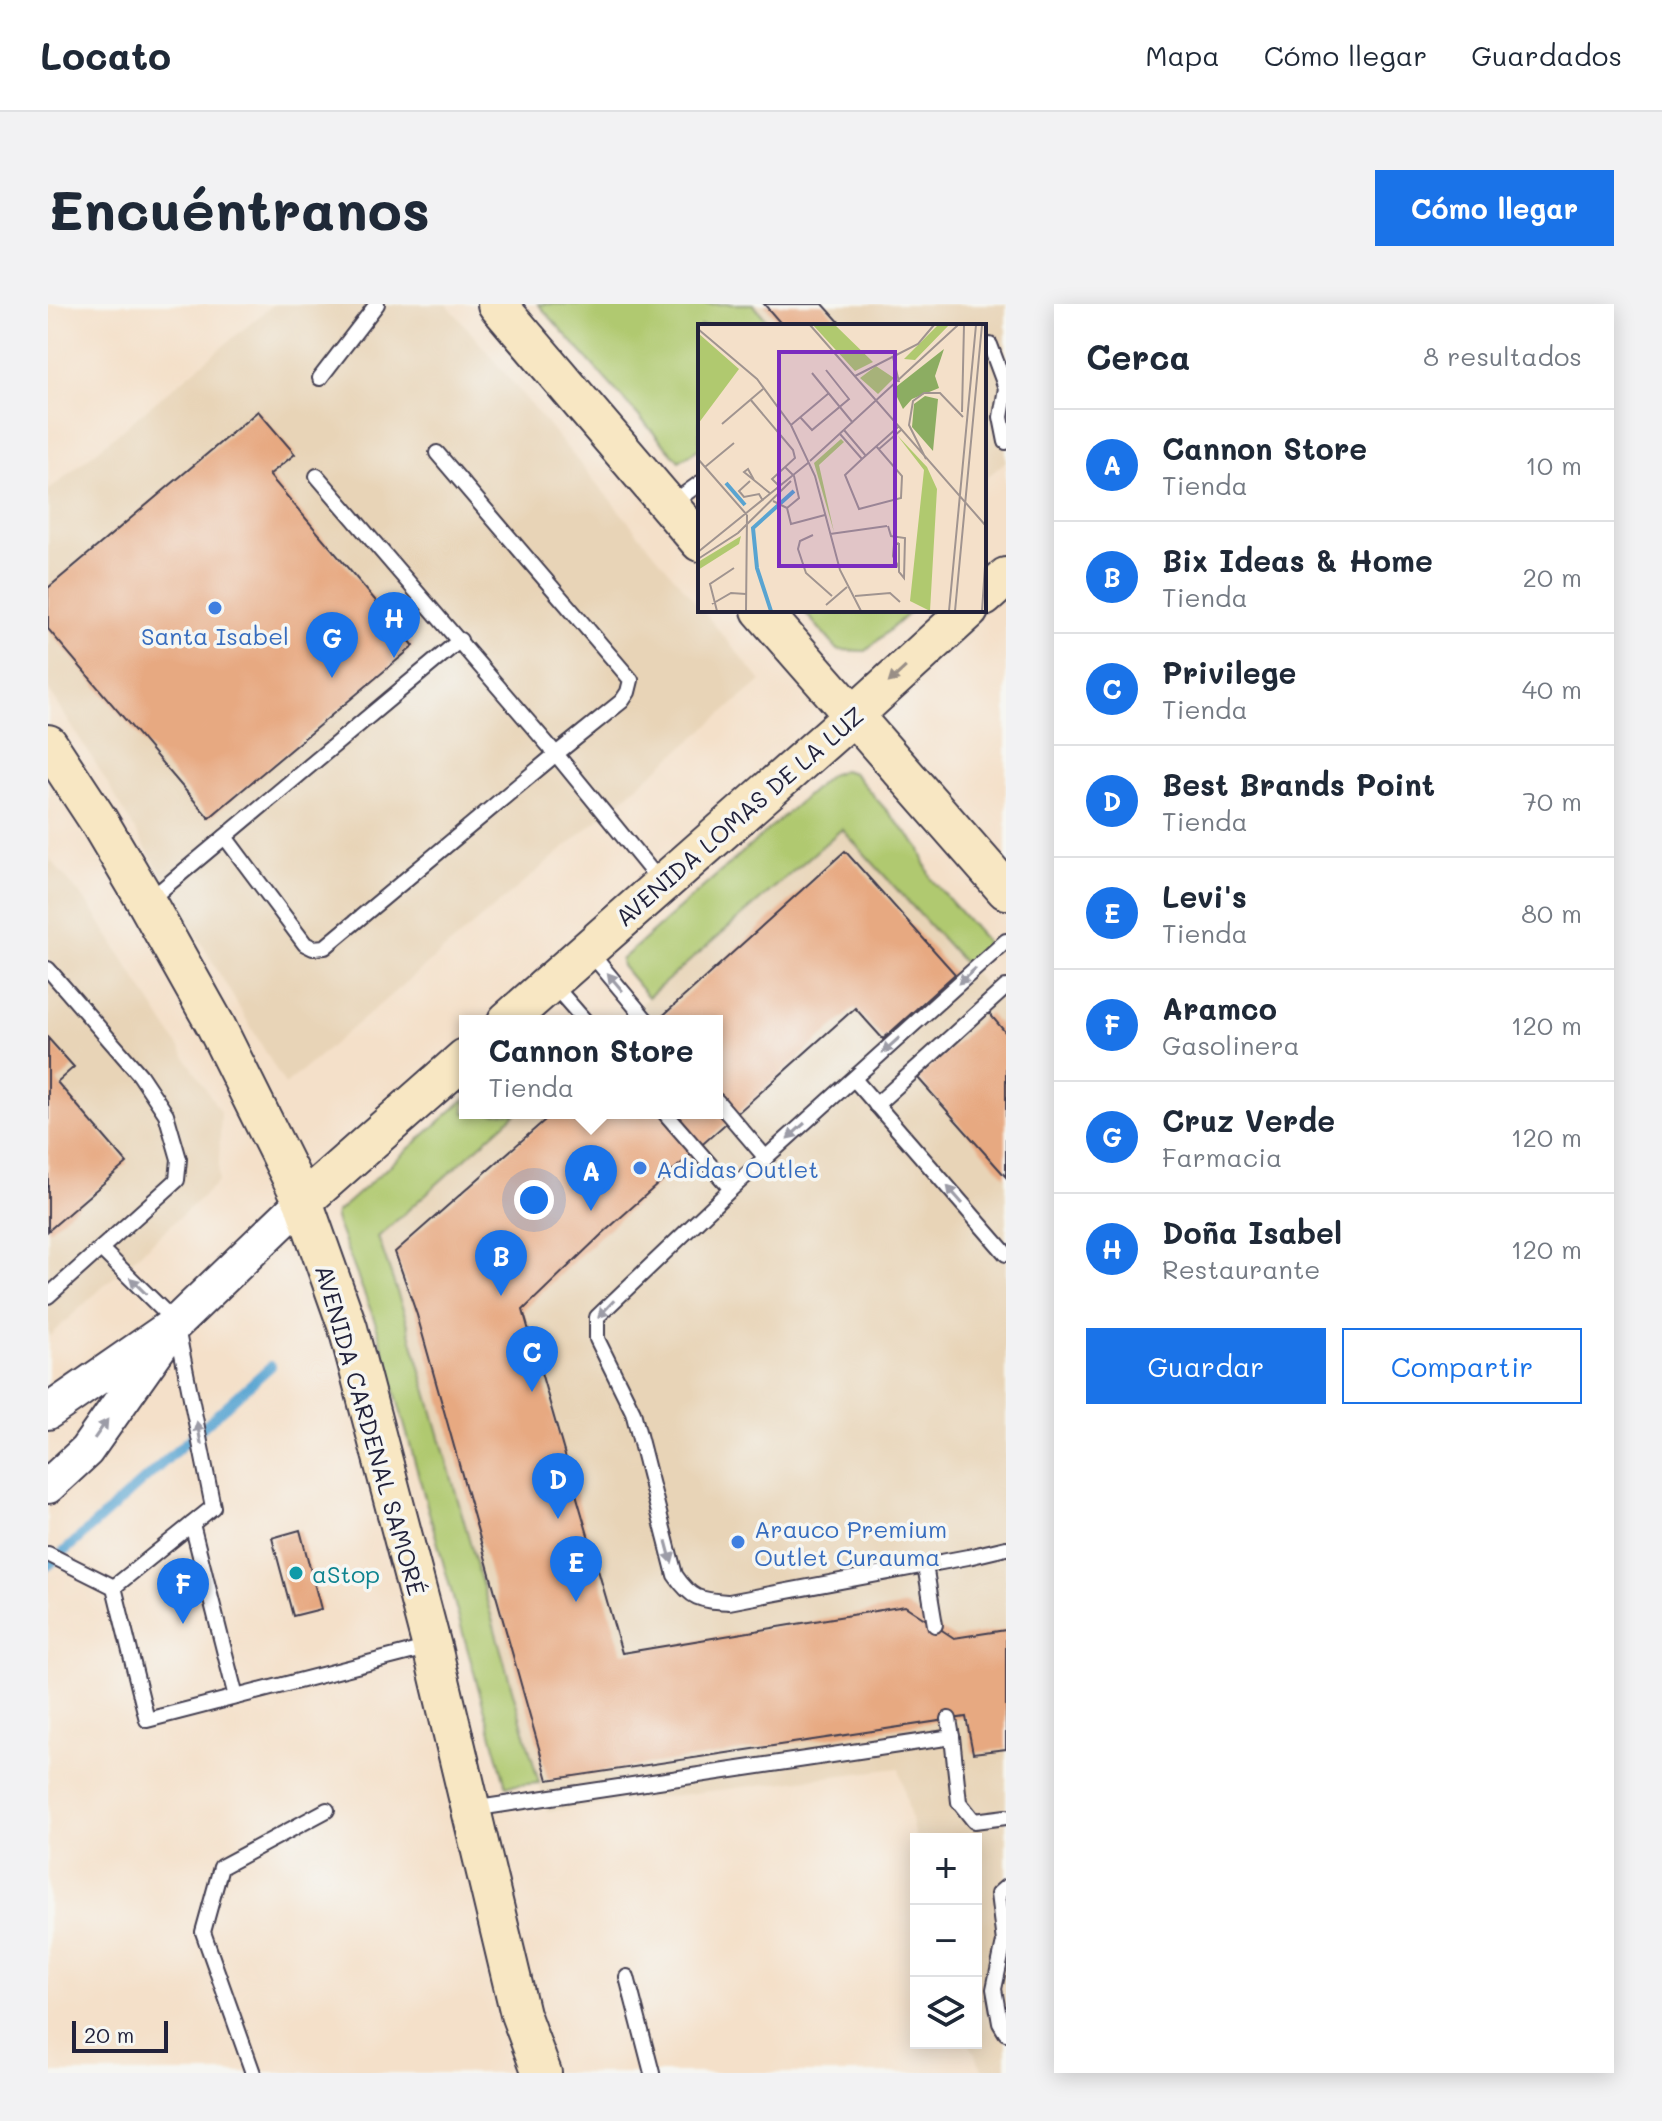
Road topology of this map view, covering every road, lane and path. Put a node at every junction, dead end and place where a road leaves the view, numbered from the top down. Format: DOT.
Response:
graph roads {
  1 [pos="377,304"];
  2 [pos="497,304"];
  3 [pos="1006,338"];
  4 [pos="987,346"];
  5 [pos="320,378"];
  6 [pos="1006,388"];
  7 [pos="1006,442"];
  8 [pos="437,453"];
  9 [pos="317,476"];
  10 [pos="698,484"];
  11 [pos="668,506"];
  12 [pos="698,540"];
  13 [pos="1006,577"];
  14 [pos="986,595"];
  15 [pos="763,612"];
  16 [pos="967,612"];
  17 [pos="460,640"];
  18 [pos="854,715"];
  19 [pos="48,744"];
  20 [pos="556,754"];
  21 [pos="225,837"];
  22 [pos="662,884"];
  23 [pos="1006,890"];
  24 [pos="147,903"];
  25 [pos="1006,941"];
  26 [pos="588,950"];
  27 [pos="48,969"];
  28 [pos="551,982"];
  29 [pos="1006,987"];
  30 [pos="514,1015"];
  31 [pos="580,1015"];
  32 [pos="642,1015"];
  33 [pos="459,1063"];
  34 [pos="854,1079"];
  35 [pos="876,1105"];
  36 [pos="723,1108"];
  37 [pos="670,1119"];
  38 [pos="766,1158"];
  39 [pos="731,1189"];
  40 [pos="303,1201"];
  41 [pos="101,1249"];
  42 [pos="1006,1254"];
  43 [pos="48,1296"];
  44 [pos="176,1323"];
  45 [pos="48,1412"];
  46 [pos="48,1486"];
  47 [pos="192,1524"];
  48 [pos="1006,1548"];
  49 [pos="48,1554"];
  50 [pos="925,1565"];
  51 [pos="114,1587"];
  52 [pos="935,1625"];
  53 [pos="432,1647"];
  54 [pos="236,1697"];
  55 [pos="949,1719"];
  56 [pos="952,1737"];
  57 [pos="472,1809"];
  58 [pos="327,1810"];
  59 [pos="1006,1817"];
  60 [pos="1006,1887"];
  61 [pos="627,1977"];
  62 [pos="1006,2033"];
  63 [pos="253,2073"];
  64 [pos="542,2073"];
  65 [pos="652,2073"];
  1 -- 5 [label="lane"];
  2 -- 11 [label="main road"];
  3 -- 4 [label="lane"];
  4 -- 6 [label="lane"];
  6 -- 7 [label="lane"];
  8 -- 20 [label="lane"];
  9 -- 17 [label="lane"];
  10 -- 11 [label="lane"];
  11 -- 12 [label="main road"];
  13 -- 14 [label="main road"];
  15 -- 18 [label="main road"];
  16 -- 18 [label="main road, AVENIDA LOMAS DE LA LUZ, one-way"];
  17 -- 20 [label="lane"];
  17 -- 21 [label="lane"];
  18 -- 22 [label="main road, AVENIDA LOMAS DE LA LUZ"];
  18 -- 23 [label="main road"];
  19 -- 24 [label="main road, AVENIDA CARDENAL SAMORÉ"];
  20 -- 21 [label="lane"];
  20 -- 22 [label="lane"];
  21 -- 24 [label="lane"];
  22 -- 26 [label="main road, AVENIDA LOMAS DE LA LUZ"];
  24 -- 40 [label="main road, AVENIDA CARDENAL SAMORÉ"];
  25 -- 34 [label="lane, one-way"];
  26 -- 28 [label="main road, AVENIDA LOMAS DE LA LUZ"];
  32 -- 26 [label="lane, one-way"];
  27 -- 41 [label="lane"];
  28 -- 30 [label="main road, AVENIDA LOMAS DE LA LUZ"];
  28 -- 31 [label="lane"];
  29 -- 35 [label="lane"];
  33 -- 40 [label="main road"];
  34 -- 35 [label="lane"];
  34 -- 38 [label="lane, one-way"];
  42 -- 35 [label="lane, one-way"];
  36 -- 38 [label="lane"];
  37 -- 39 [label="lane"];
  38 -- 39 [label="lane"];
  39 -- 50 [label="lane, one-way"];
  40 -- 44 [label="street"];
  40 -- 53 [label="main road, AVENIDA CARDENAL SAMORÉ"];
  41 -- 43 [label="lane"];
  44 -- 41 [label="lane, one-way"];
  44 -- 45 [label="street"];
  46 -- 44 [label="street, one-way"];
  47 -- 44 [label="lane, one-way"];
  47 -- 51 [label="lane"];
  47 -- 54 [label="lane"];
  48 -- 50 [label="lane"];
  49 -- 51 [label="lane"];
  50 -- 52 [label="lane"];
  51 -- 54 [label="lane"];
  53 -- 54 [label="lane"];
  53 -- 57 [label="main road, AVENIDA CARDENAL SAMORÉ"];
  55 -- 56 [label="lane"];
  56 -- 57 [label="lane"];
  56 -- 59 [label="lane"];
  57 -- 64 [label="main road, AVENIDA CARDENAL SAMORÉ"];
  58 -- 63 [label="lane"];
  60 -- 62 [label="lane"];
  61 -- 65 [label="lane"];
}
